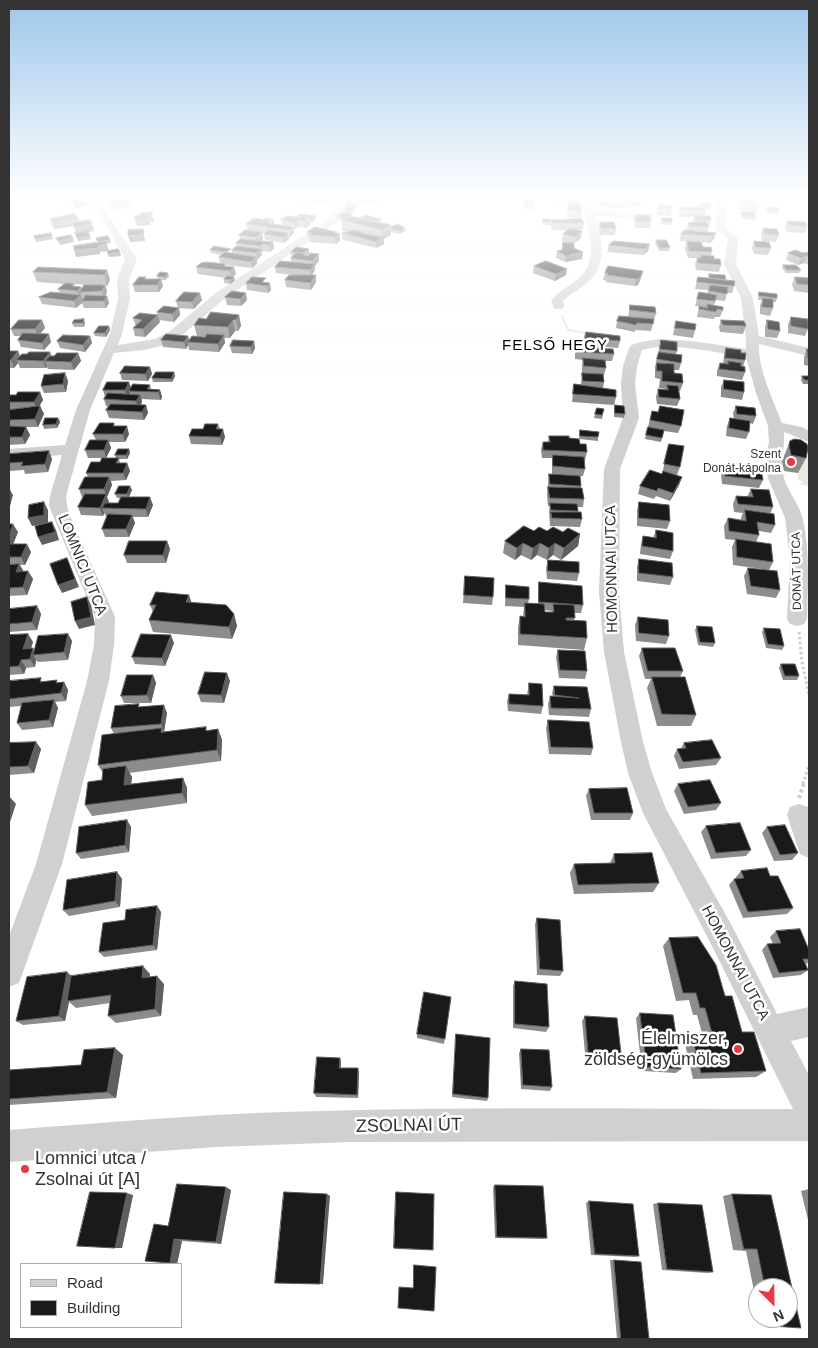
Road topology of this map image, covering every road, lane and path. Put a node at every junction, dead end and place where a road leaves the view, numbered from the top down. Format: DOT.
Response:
graph roads {
  1 [pos="129,261"];
  2 [pos="274,261"];
  3 [pos="595,261"];
  4 [pos="730,261"];
  5 [pos="558,306"];
  6 [pos="596,334"];
  7 [pos="752,347"];
  8 [pos="110,350"];
  9 [pos="809,352"];
  10 [pos="776,426"];
  11 [pos="809,436"];
  12 [pos="72,449"];
  13 [pos="9,454"];
  14 [pos="797,619"];
  15 [pos="809,695"];
  16 [pos="809,766"];
  17 [pos="798,815"];
  18 [pos="809,846"];
  19 [pos="9,973"];
  20 [pos="809,1022"];
  21 [pos="770,1030"];
  22 [pos="809,1107"];
  23 [pos="809,1124"];
  24 [pos="9,1146"];
  1 -- 8 [label="street, LOMNICI UTCA"];
  2 -- 8 [label="street"];
  3 -- 5 [label="street"];
  4 -- 7 [label="street, DONÁT UTCA"];
  5 -- 6 [label="path"];
  7 -- 9 [label="street"];
  7 -- 10 [label="street, DONÁT UTCA"];
  7 -- 21 [label="street, HOMONNAI UTCA"];
  8 -- 12 [label="street, LOMNICI UTCA"];
  10 -- 11 [label="street"];
  10 -- 14 [label="street, DONÁT UTCA"];
  12 -- 13 [label="street"];
  12 -- 19 [label="street, LOMNICI UTCA"];
  14 -- 15 [label="path, DONÁT UTCA"];
  16 -- 17 [label="path"];
  17 -- 18 [label="street"];
  20 -- 21 [label="street"];
  21 -- 22 [label="street, HOMONNAI UTCA"];
  23 -- 24 [label="street, ZSOLNAI ÚT"];
}
